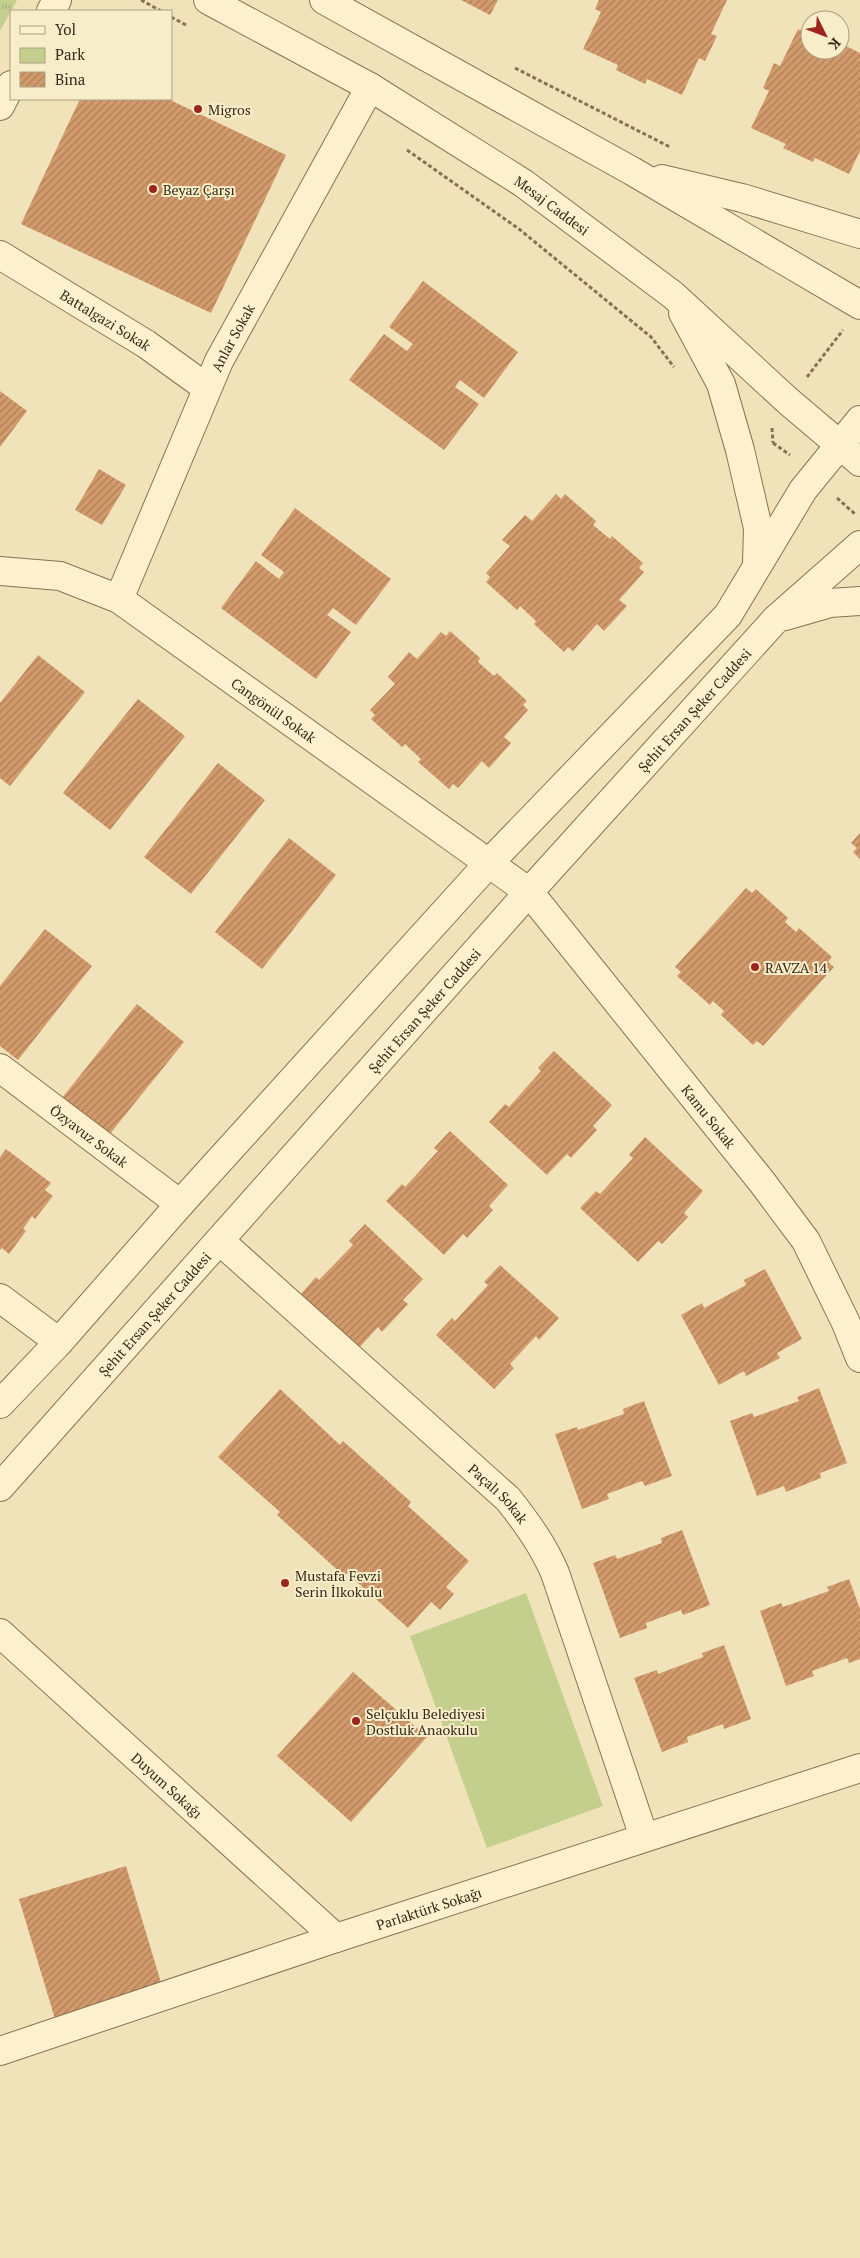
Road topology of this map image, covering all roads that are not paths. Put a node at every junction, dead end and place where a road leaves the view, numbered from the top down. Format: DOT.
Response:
graph roads {
  1 [pos="208,0"];
  2 [pos="324,0"];
  3 [pos="10,87"];
  4 [pos="370,87"];
  5 [pos="0,106"];
  6 [pos="632,172"];
  7 [pos="860,234"];
  8 [pos="0,256"];
  9 [pos="673,295"];
  10 [pos="854,315"];
  11 [pos="207,388"];
  12 [pos="860,420"];
  13 [pos="850,453"];
  14 [pos="860,545"];
  15 [pos="757,567"];
  16 [pos="0,571"];
  17 [pos="119,599"];
  18 [pos="860,601"];
  19 [pos="776,618"];
  20 [pos="489,863"];
  21 [pos="529,892"];
  22 [pos="0,1068"];
  23 [pos="180,1204"];
  24 [pos="220,1241"];
  25 [pos="0,1298"];
  26 [pos="60,1342"];
  27 [pos="860,1358"];
  28 [pos="0,1404"];
  29 [pos="0,1487"];
  30 [pos="0,1633"];
  31 [pos="860,1768"];
  32 [pos="644,1837"];
  33 [pos="336,1938"];
  34 [pos="0,2051"];
  1 -- 4 [label="street, Mesaj Caddesi"];
  2 -- 6 [label="street"];
  3 -- 5 [label="street"];
  4 -- 9 [label="street, Mesaj Caddesi"];
  4 -- 11 [label="street, Anlar Sokak"];
  6 -- 7 [label="street"];
  6 -- 10 [label="street"];
  8 -- 11 [label="street, Battalgazi Sokak"];
  9 -- 13 [label="street, Mesaj Caddesi"];
  9 -- 15 [label="street"];
  11 -- 17 [label="street, Anlar Sokak"];
  12 -- 13 [label="street"];
  13 -- 15 [label="street"];
  14 -- 19 [label="street, Şehit Ersan Şeker Caddesi"];
  15 -- 20 [label="street"];
  16 -- 17 [label="street, Cangönül Sokak"];
  17 -- 20 [label="street, Cangönül Sokak"];
  18 -- 19 [label="street"];
  19 -- 21 [label="street, Şehit Ersan Şeker Caddesi"];
  20 -- 21 [label="street, Cangönül Sokak"];
  20 -- 23 [label="street"];
  21 -- 24 [label="street, Şehit Ersan Şeker Caddesi"];
  21 -- 27 [label="street, Kamu Sokak"];
  22 -- 23 [label="street, Özyavuz Sokak"];
  23 -- 26 [label="street"];
  24 -- 29 [label="street, Şehit Ersan Şeker Caddesi"];
  24 -- 32 [label="street, Paçalı Sokak"];
  25 -- 26 [label="street"];
  26 -- 28 [label="street"];
  30 -- 33 [label="street, Duyum Sokağı"];
  31 -- 32 [label="street, Parlaktürk Sokağı"];
  32 -- 33 [label="street, Parlaktürk Sokağı"];
  33 -- 34 [label="street, Parlaktürk Sokağı"];
}
